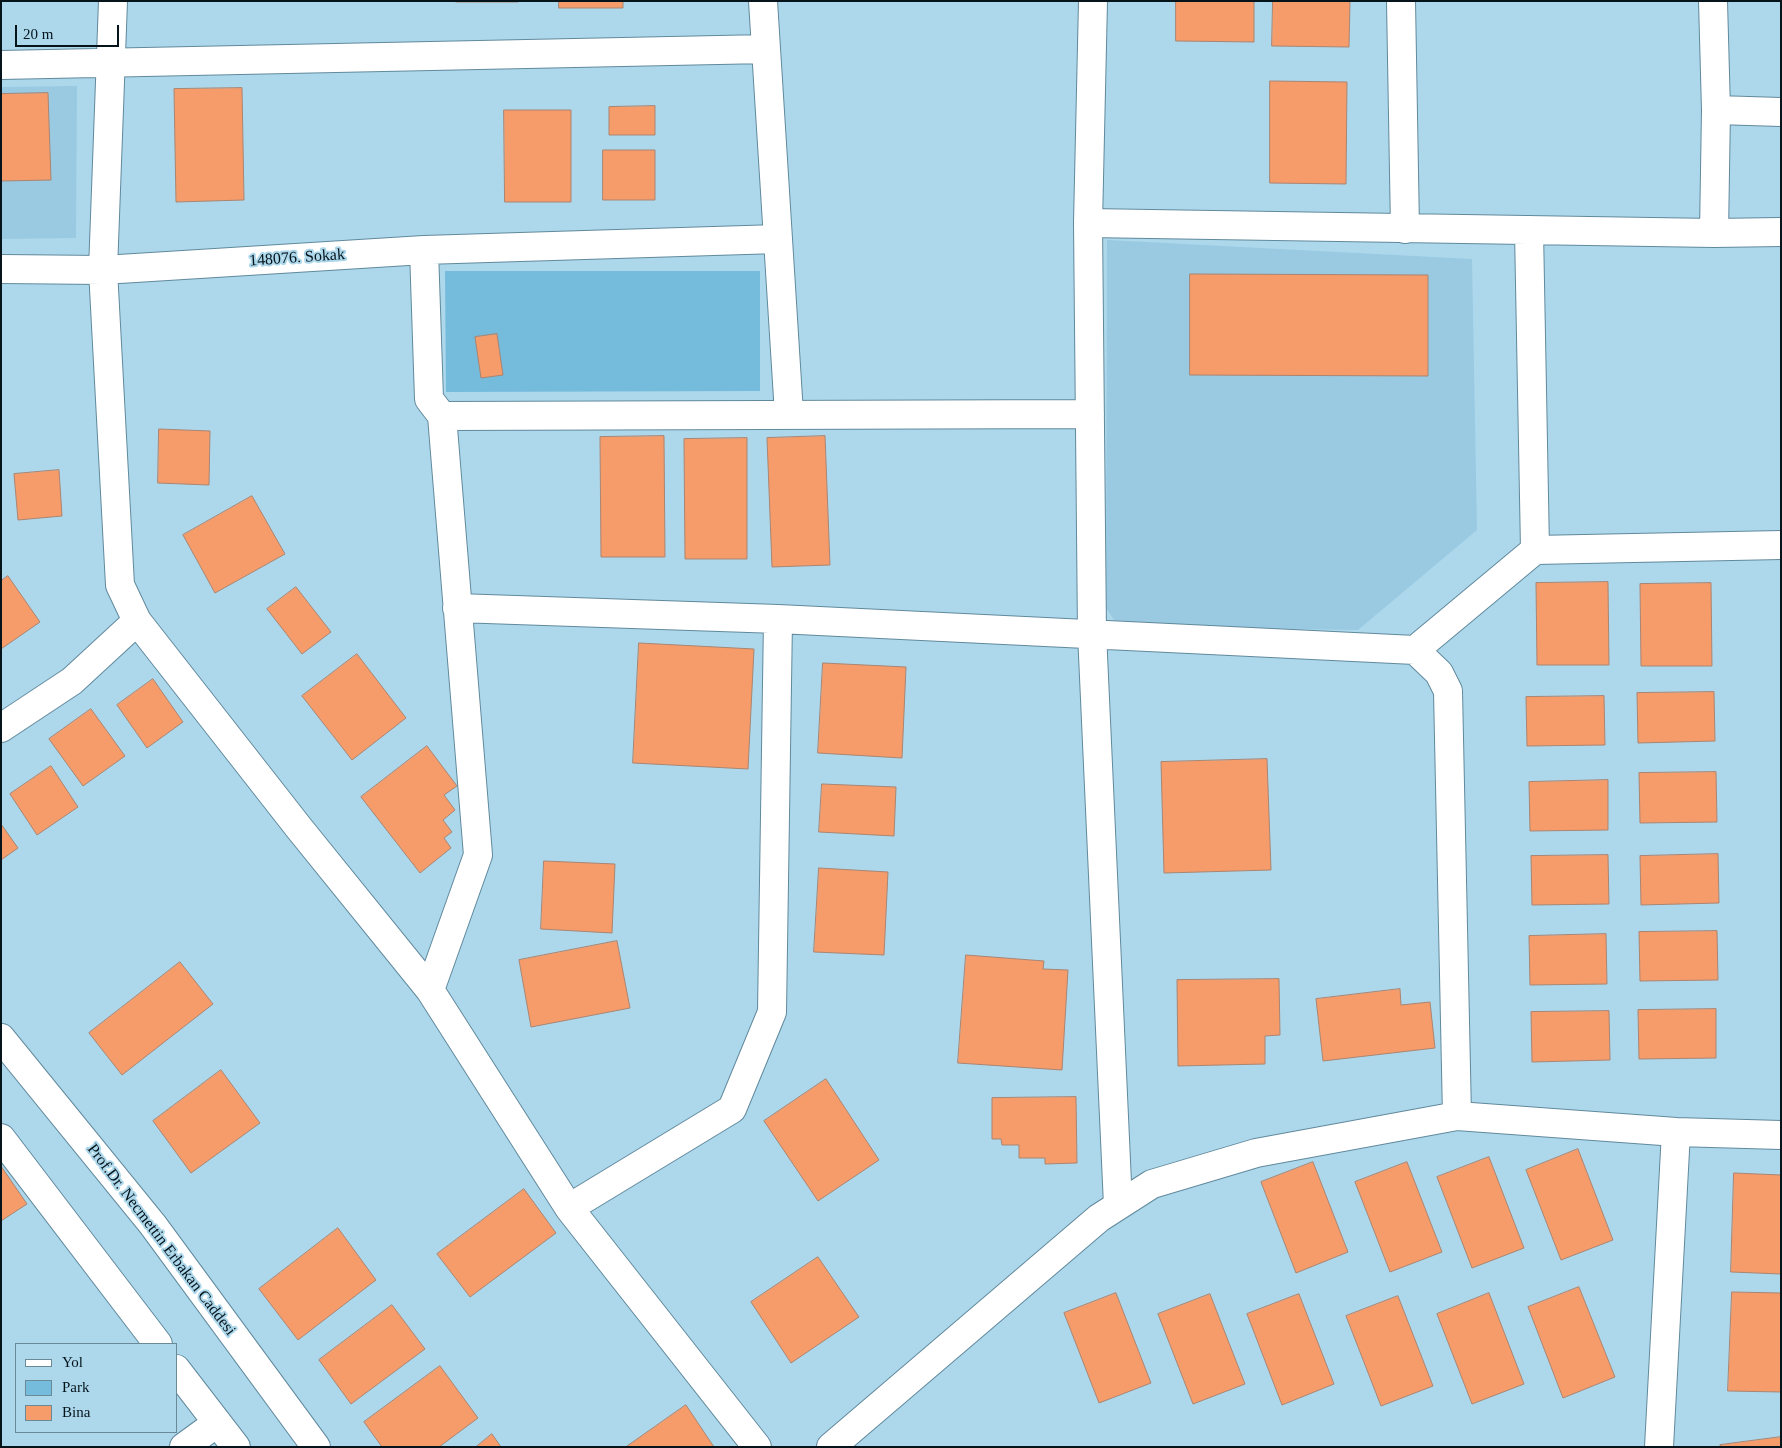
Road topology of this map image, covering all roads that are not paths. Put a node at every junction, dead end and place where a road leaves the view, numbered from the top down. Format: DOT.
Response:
graph roads {
  1 [pos="113,1"];
  2 [pos="763,1"];
  3 [pos="1094,1"];
  4 [pos="1401,1"];
  5 [pos="1712,1"];
  6 [pos="766,49"];
  7 [pos="111,63"];
  8 [pos="1,65"];
  9 [pos="1716,110"];
  10 [pos="1781,112"];
  11 [pos="1088,223"];
  12 [pos="1405,229"];
  13 [pos="1529,230"];
  14 [pos="1781,232"];
  15 [pos="1714,233"];
  16 [pos="778,239"];
  17 [pos="424,250"];
  18 [pos="1,269"];
  19 [pos="103,270"];
  20 [pos="788,414"];
  21 [pos="1090,414"];
  22 [pos="442,416"];
  23 [pos="1781,545"];
  24 [pos="1535,550"];
  25 [pos="458,608"];
  26 [pos="778,619"];
  27 [pos="137,621"];
  28 [pos="1092,633"];
  29 [pos="1414,650"];
  30 [pos="1,728"];
  31 [pos="430,990"];
  32 [pos="1,1038"];
  33 [pos="1457,1116"];
  34 [pos="1676,1132"];
  35 [pos="1781,1134"];
  36 [pos="1,1138"];
  37 [pos="1118,1205"];
  38 [pos="569,1208"];
  39 [pos="157,1343"];
  40 [pos="178,1372"];
  41 [pos="217,1423"];
  42 [pos="184,1447"];
  43 [pos="236,1447"];
  44 [pos="316,1447"];
  45 [pos="757,1447"];
  46 [pos="831,1447"];
  47 [pos="1659,1447"];
  1 -- 7 [label="street"];
  2 -- 6 [label="street"];
  3 -- 11 [label="street"];
  4 -- 12 [label="street"];
  5 -- 9 [label="street"];
  6 -- 7 [label="street"];
  6 -- 16 [label="street"];
  7 -- 8 [label="street"];
  7 -- 19 [label="street"];
  9 -- 10 [label="street"];
  9 -- 15 [label="street"];
  11 -- 12 [label="street"];
  11 -- 21 [label="street"];
  12 -- 13 [label="street"];
  13 -- 15 [label="street"];
  13 -- 24 [label="street"];
  14 -- 15 [label="street"];
  16 -- 17 [label="street, 148076. Sokak"];
  16 -- 20 [label="street"];
  17 -- 19 [label="street, 148076. Sokak"];
  17 -- 22 [label="street"];
  18 -- 19 [label="street, 148076. Sokak"];
  19 -- 27 [label="street"];
  20 -- 21 [label="street"];
  20 -- 22 [label="street"];
  21 -- 28 [label="street"];
  22 -- 25 [label="street"];
  23 -- 24 [label="street"];
  24 -- 29 [label="street"];
  25 -- 26 [label="street"];
  25 -- 31 [label="street"];
  26 -- 28 [label="street"];
  26 -- 38 [label="street"];
  27 -- 30 [label="street"];
  27 -- 31 [label="street"];
  28 -- 29 [label="street"];
  28 -- 37 [label="street"];
  29 -- 33 [label="street"];
  31 -- 38 [label="street"];
  32 -- 44 [label="street, Prof.Dr. Necmettin Erbakan Caddesi"];
  33 -- 34 [label="street"];
  33 -- 37 [label="street"];
  34 -- 35 [label="street"];
  34 -- 47 [label="street"];
  36 -- 39 [label="street"];
  37 -- 46 [label="street"];
  38 -- 45 [label="street"];
  40 -- 41 [label="street"];
  41 -- 42 [label="street"];
  41 -- 43 [label="street"];
}
